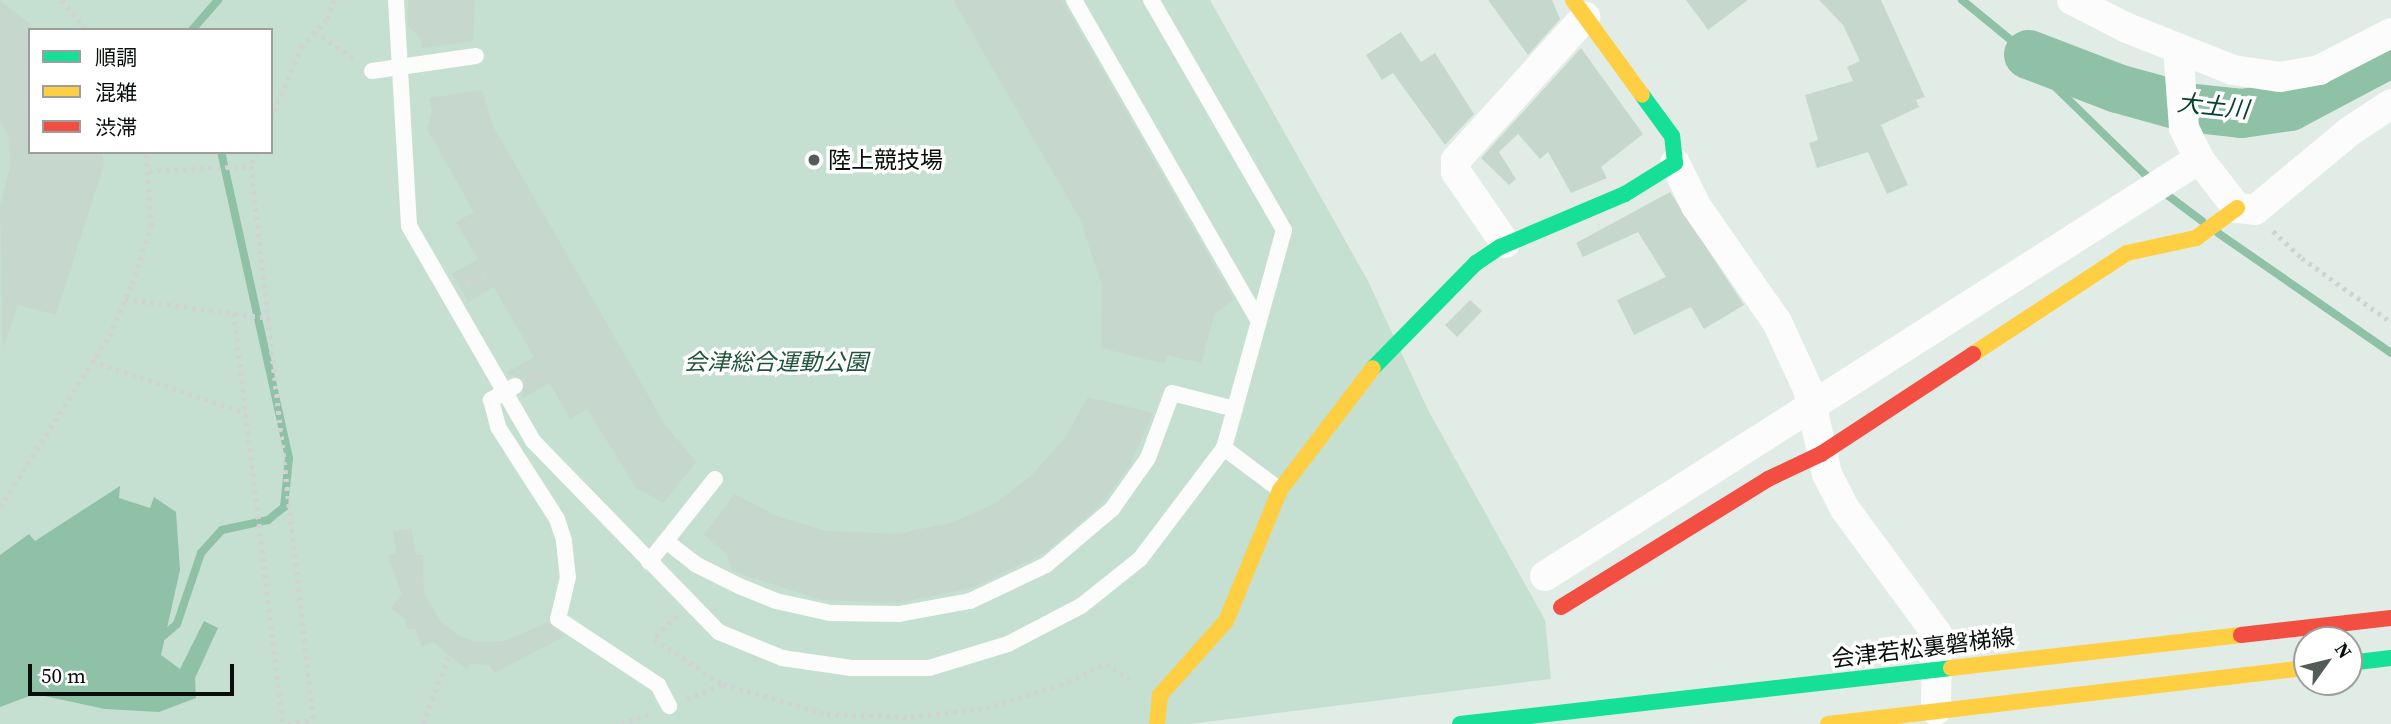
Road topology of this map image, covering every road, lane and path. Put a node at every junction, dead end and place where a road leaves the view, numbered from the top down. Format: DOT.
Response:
graph roads {
  1 [pos="62,0"];
  2 [pos="334,0"];
  3 [pos="396,0"];
  4 [pos="1074,0"];
  5 [pos="1151,0"];
  6 [pos="2072,0"];
  7 [pos="1579,9"];
  8 [pos="84,28"];
  9 [pos="315,32"];
  10 [pos="2391,33"];
  11 [pos="2178,48"];
  12 [pos="476,56"];
  13 [pos="397,67"];
  14 [pos="372,71"];
  15 [pos="2391,104"];
  16 [pos="273,114"];
  17 [pos="146,154"];
  18 [pos="256,154"];
  19 [pos="2199,159"];
  20 [pos="1675,163"];
  21 [pos="251,166"];
  22 [pos="149,171"];
  23 [pos="2246,209"];
  24 [pos="1505,243"];
  25 [pos="492,270"];
  26 [pos="454,291"];
  27 [pos="125,299"];
  28 [pos="234,313"];
  29 [pos="270,318"];
  30 [pos="1258,320"];
  31 [pos="2391,322"];
  32 [pos="92,361"];
  33 [pos="510,389"];
  34 [pos="1811,404"];
  35 [pos="1235,409"];
  36 [pos="246,413"];
  37 [pos="1224,448"];
  38 [pos="1821,454"];
  39 [pos="715,479"];
  40 [pos="1280,490"];
  41 [pos="0,507"];
  42 [pos="666,541"];
  43 [pos="649,562"];
  44 [pos="1545,576"];
  45 [pos="689,604"];
  46 [pos="1561,607"];
  47 [pos="2391,618"];
  48 [pos="449,654"];
  49 [pos="2391,658"];
  50 [pos="2363,661"];
  51 [pos="1937,669"];
  52 [pos="2293,670"];
  53 [pos="1130,679"];
  54 [pos="723,684"];
  55 [pos="669,706"];
  56 [pos="1936,710"];
  57 [pos="314,722"];
  58 [pos="286,724"];
  59 [pos="423,724"];
  60 [pos="621,724"];
  61 [pos="1157,724"];
  62 [pos="1460,724"];
  63 [pos="1828,724"];
  1 -- 8 [label="path"];
  2 -- 9 [label="path"];
  3 -- 13 [label="lane"];
  4 -- 30 [label="lane"];
  5 -- 30 [label="lane"];
  6 -- 11 [label="street"];
  7 -- 20 [label="street"];
  7 -- 24 [label="street"];
  9 -- 14 [label="path"];
  9 -- 16 [label="path"];
  10 -- 11 [label="street"];
  11 -- 19 [label="street"];
  12 -- 13 [label="lane"];
  13 -- 14 [label="lane"];
  13 -- 26 [label="lane"];
  15 -- 23 [label="street"];
  17 -- 22 [label="path"];
  18 -- 21 [label="path"];
  19 -- 23 [label="street"];
  19 -- 34 [label="street"];
  20 -- 24 [label="street"];
  20 -- 34 [label="street"];
  21 -- 22 [label="path"];
  21 -- 29 [label="path"];
  22 -- 27 [label="path"];
  23 -- 31 [label="path"];
  23 -- 38 [label="street"];
  24 -- 40 [label="street"];
  25 -- 26 [label="path"];
  26 -- 33 [label="lane"];
  27 -- 28 [label="path"];
  27 -- 32 [label="path"];
  28 -- 29 [label="path"];
  28 -- 36 [label="path"];
  29 -- 57 [label="path"];
  30 -- 35 [label="lane"];
  32 -- 36 [label="path"];
  32 -- 41 [label="path"];
  33 -- 43 [label="lane"];
  33 -- 55 [label="lane"];
  34 -- 38 [label="street"];
  34 -- 44 [label="street"];
  35 -- 37 [label="lane"];
  35 -- 42 [label="lane"];
  36 -- 58 [label="path"];
  37 -- 40 [label="lane"];
  37 -- 45 [label="lane"];
  38 -- 46 [label="street"];
  38 -- 51 [label="street"];
  39 -- 42 [label="lane"];
  40 -- 61 [label="street"];
  42 -- 43 [label="lane"];
  43 -- 45 [label="lane"];
  45 -- 54 [label="path"];
  47 -- 51 [label="street, 会津若松裏磐梯線"];
  48 -- 59 [label="path"];
  49 -- 50 [label="street"];
  51 -- 56 [label="street"];
  51 -- 62 [label="street, 会津若松裏磐梯線"];
  52 -- 56 [label="street"];
  53 -- 54 [label="path"];
  54 -- 55 [label="path"];
  55 -- 60 [label="path"];
  56 -- 63 [label="street"];
  57 -- 58 [label="path"];
}
